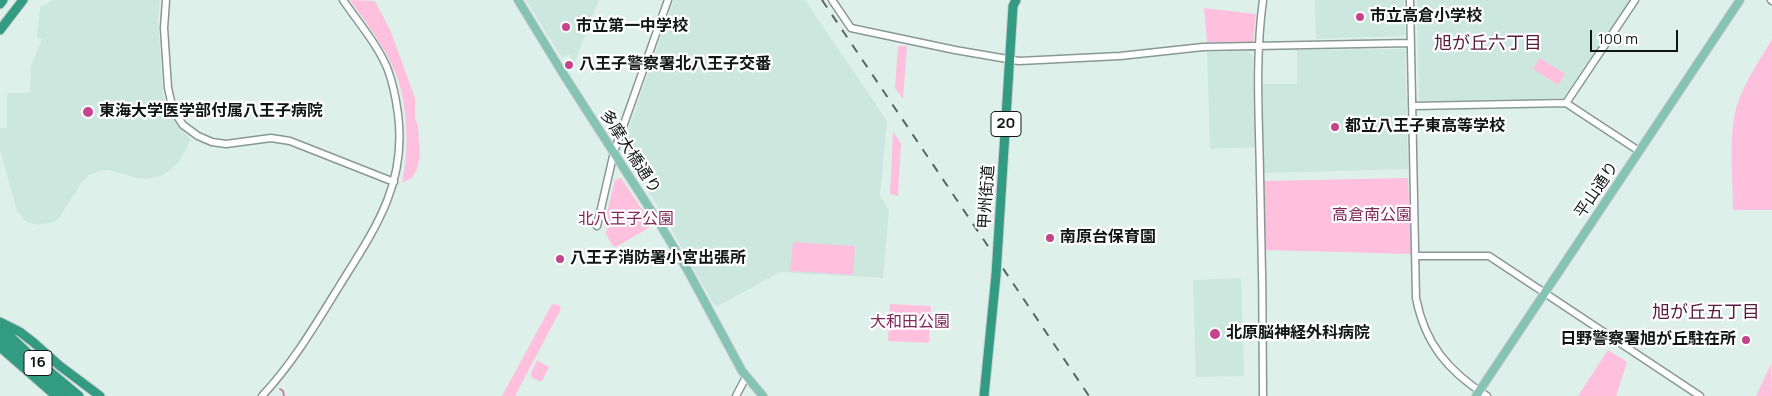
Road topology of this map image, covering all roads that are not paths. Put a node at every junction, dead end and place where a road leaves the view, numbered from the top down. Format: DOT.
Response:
graph roads {
  1 [pos="3,0"];
  2 [pos="16,0"];
  3 [pos="22,0"];
  4 [pos="166,0"];
  5 [pos="343,0"];
  6 [pos="518,0"];
  7 [pos="668,0"];
  8 [pos="832,0"];
  9 [pos="1263,0"];
  10 [pos="1410,0"];
  11 [pos="1635,0"];
  12 [pos="1740,0"];
  13 [pos="1013,2"];
  14 [pos="0,4"];
  15 [pos="0,20"];
  16 [pos="0,30"];
  17 [pos="1410,43"];
  18 [pos="1258,47"];
  19 [pos="1010,61"];
  20 [pos="1566,103"];
  21 [pos="1413,106"];
  22 [pos="614,152"];
  23 [pos="1639,152"];
  24 [pos="394,182"];
  25 [pos="597,226"];
  26 [pos="1416,256"];
  27 [pos="1545,293"];
  28 [pos="0,322"];
  29 [pos="0,327"];
  30 [pos="20,332"];
  31 [pos="0,337"];
  32 [pos="0,346"];
  33 [pos="746,377"];
  34 [pos="58,379"];
  35 [pos="1478,394"];
  36 [pos="56,396"];
  37 [pos="67,396"];
  38 [pos="79,396"];
  39 [pos="100,396"];
  40 [pos="262,396"];
  41 [pos="736,396"];
  42 [pos="762,396"];
  43 [pos="984,396"];
  44 [pos="1263,396"];
  45 [pos="1487,396"];
  46 [pos="1700,396"];
  1 -- 14 [label="highway"];
  2 -- 15 [label="highway"];
  3 -- 16 [label="highway"];
  4 -- 24 [label="street"];
  5 -- 24 [label="street"];
  6 -- 22 [label="main road, 多摩大橋通り"];
  7 -- 22 [label="street"];
  8 -- 19 [label="street"];
  9 -- 18 [label="street"];
  10 -- 17 [label="street"];
  11 -- 20 [label="street"];
  12 -- 23 [label="main road, 平山通り"];
  13 -- 19 [label="highway, 甲州街道 / 20"];
  17 -- 18 [label="street"];
  17 -- 21 [label="street"];
  18 -- 19 [label="street"];
  18 -- 44 [label="street"];
  19 -- 43 [label="highway, 甲州街道 / 20, bridge"];
  20 -- 21 [label="street"];
  20 -- 23 [label="street"];
  21 -- 26 [label="street"];
  22 -- 25 [label="street"];
  22 -- 33 [label="main road, 多摩大橋通り"];
  23 -- 27 [label="main road, 平山通り"];
  24 -- 40 [label="street"];
  26 -- 27 [label="street"];
  26 -- 35 [label="street"];
  27 -- 35 [label="main road, 平山通り"];
  27 -- 46 [label="street"];
  28 -- 30 [label="highway"];
  29 -- 34 [label="highway, 16"];
  30 -- 34 [label="highway"];
  30 -- 39 [label="highway"];
  31 -- 37 [label="highway, 16"];
  32 -- 36 [label="highway, 16"];
  33 -- 41 [label="street"];
  33 -- 42 [label="main road, 多摩大橋通り"];
  34 -- 38 [label="highway, 16"];
  35 -- 45 [label="street"];
}
